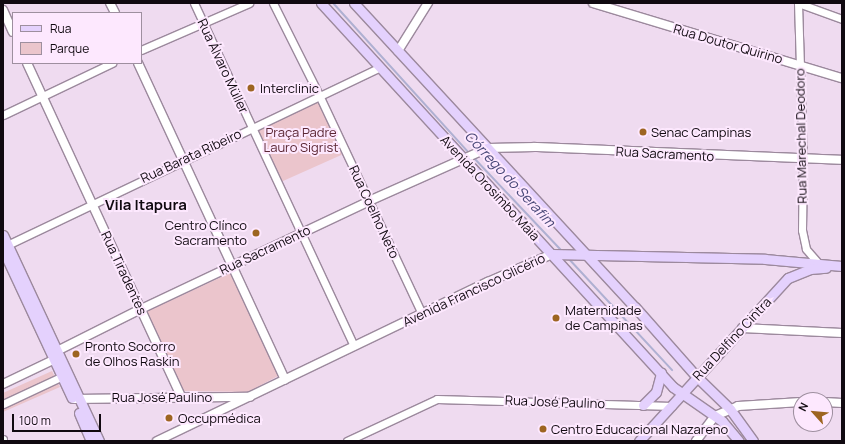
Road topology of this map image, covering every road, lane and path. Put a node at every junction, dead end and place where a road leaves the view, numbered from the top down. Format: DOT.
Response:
graph roads {
  1 [pos="110,3"];
  2 [pos="194,3"];
  3 [pos="249,3"];
  4 [pos="273,3"];
  5 [pos="322,3"];
  6 [pos="354,3"];
  7 [pos="428,3"];
  8 [pos="593,3"];
  9 [pos="798,3"];
  10 [pos="613,6"];
  11 [pos="3,10"];
  12 [pos="114,12"];
  13 [pos="842,19"];
  14 [pos="203,23"];
  15 [pos="12,30"];
  16 [pos="142,50"];
  17 [pos="398,51"];
  18 [pos="27,64"];
  19 [pos="110,64"];
  20 [pos="138,64"];
  21 [pos="800,65"];
  22 [pos="380,67"];
  23 [pos="842,78"];
  24 [pos="319,95"];
  25 [pos="42,96"];
  26 [pos="3,115"];
  27 [pos="251,127"];
  28 [pos="486,149"];
  29 [pos="464,158"];
  30 [pos="803,159"];
  31 [pos="183,160"];
  32 [pos="842,160"];
  33 [pos="369,201"];
  34 [pos="92,203"];
  35 [pos="300,233"];
  36 [pos="3,235"];
  37 [pos="5,247"];
  38 [pos="556,254"];
  39 [pos="581,254"];
  40 [pos="818,263"];
  41 [pos="232,266"];
  42 [pos="842,267"];
  43 [pos="141,309"];
  44 [pos="422,314"];
  45 [pos="742,328"];
  46 [pos="842,333"];
  47 [pos="354,346"];
  48 [pos="57,351"];
  49 [pos="53,360"];
  50 [pos="661,373"];
  51 [pos="61,377"];
  52 [pos="697,377"];
  53 [pos="285,380"];
  54 [pos="3,384"];
  55 [pos="682,394"];
  56 [pos="181,396"];
  57 [pos="251,397"];
  58 [pos="75,399"];
  59 [pos="793,402"];
  60 [pos="3,404"];
  61 [pos="643,405"];
  62 [pos="672,406"];
  63 [pos="730,409"];
  64 [pos="715,416"];
  65 [pos="91,441"];
  66 [pos="99,441"];
  67 [pos="157,441"];
  68 [pos="347,441"];
  69 [pos="639,441"];
  70 [pos="696,441"];
  71 [pos="739,441"];
  72 [pos="753,441"];
  1 -- 12 [label="main road"];
  2 -- 14 [label="street, Rua Álvaro Müller"];
  3 -- 14 [label="street"];
  4 -- 24 [label="street, Rua Coelho Neto"];
  5 -- 22 [label="main road, Avenida Orosimbo Maia"];
  6 -- 17 [label="main road, Avenida Orosimbo Maia"];
  7 -- 17 [label="main road"];
  8 -- 10 [label="main road, Rua Doutor Quirino"];
  9 -- 13 [label="street"];
  9 -- 21 [label="street, Rua Marechal Deodoro"];
  10 -- 21 [label="main road, Rua Doutor Quirino"];
  11 -- 15 [label="main road"];
  14 -- 16 [label="street"];
  14 -- 27 [label="street, Rua Álvaro Müller"];
  17 -- 28 [label="main road, Avenida Orosimbo Maia"];
  18 -- 25 [label="main road, Rua Tiradentes"];
  19 -- 25 [label="street"];
  20 -- 31 [label="main road"];
  21 -- 23 [label="main road, Rua Doutor Quirino"];
  21 -- 30 [label="street, Rua Marechal Deodoro"];
  22 -- 24 [label="street, Rua Barata Ribeiro"];
  22 -- 29 [label="main road, Avenida Orosimbo Maia"];
  24 -- 27 [label="street, Rua Barata Ribeiro"];
  24 -- 33 [label="street, Rua Coelho Neto"];
  25 -- 26 [label="street"];
  25 -- 34 [label="main road, Rua Tiradentes"];
  27 -- 31 [label="street, Rua Barata Ribeiro"];
  27 -- 35 [label="street, Rua Álvaro Müller"];
  28 -- 29 [label="main road, Rua Sacramento"];
  28 -- 30 [label="main road, Rua Sacramento"];
  28 -- 39 [label="main road, Avenida Orosimbo Maia"];
  29 -- 33 [label="main road, Rua Sacramento"];
  29 -- 38 [label="main road, Avenida Orosimbo Maia"];
  30 -- 32 [label="main road, Rua Sacramento"];
  30 -- 40 [label="street, Rua Marechal Deodoro"];
  31 -- 34 [label="street, Rua Barata Ribeiro"];
  31 -- 41 [label="main road"];
  33 -- 35 [label="main road, Rua Sacramento"];
  33 -- 44 [label="street, Rua Coelho Neto"];
  34 -- 37 [label="street, Rua Barata Ribeiro"];
  34 -- 43 [label="main road, Rua Tiradentes"];
  35 -- 41 [label="main road, Rua Sacramento"];
  35 -- 47 [label="street, Rua Álvaro Müller"];
  36 -- 37 [label="main road"];
  37 -- 48 [label="main road"];
  37 -- 49 [label="main road"];
  38 -- 39 [label="main road, Avenida Francisco Glicério"];
  38 -- 44 [label="main road, Avenida Francisco Glicério"];
  38 -- 50 [label="main road, Avenida Orosimbo Maia"];
  39 -- 40 [label="main road, Avenida Francisco Glicério"];
  39 -- 52 [label="main road, Avenida Orosimbo Maia"];
  40 -- 42 [label="main road, Avenida Francisco Glicério"];
  41 -- 43 [label="main road, Rua Sacramento"];
  41 -- 53 [label="main road"];
  42 -- 45 [label="main road, Rua Delfino Cintra"];
  43 -- 48 [label="main road, Rua Sacramento"];
  43 -- 56 [label="main road, Rua Tiradentes"];
  44 -- 47 [label="main road, Avenida Francisco Glicério"];
  45 -- 46 [label="main road"];
  45 -- 52 [label="main road, Rua Delfino Cintra"];
  47 -- 53 [label="main road, Avenida Francisco Glicério"];
  48 -- 49 [label="main road"];
  48 -- 58 [label="main road"];
  49 -- 51 [label="main road"];
  49 -- 54 [label="main road"];
  50 -- 55 [label="main road, Avenida Orosimbo Maia"];
  50 -- 61 [label="main road"];
  51 -- 58 [label="main road"];
  51 -- 60 [label="street"];
  52 -- 55 [label="main road, Rua Delfino Cintra"];
  52 -- 63 [label="main road, Avenida Orosimbo Maia"];
  53 -- 57 [label="main road, Avenida Francisco Glicério"];
  55 -- 62 [label="main road, Rua Delfino Cintra"];
  55 -- 64 [label="main road, Avenida Orosimbo Maia"];
  56 -- 57 [label="main road, Rua José Paulino"];
  56 -- 58 [label="main road, Rua José Paulino"];
  57 -- 67 [label="main road, Avenida Francisco Glicério"];
  58 -- 65 [label="main road"];
  58 -- 66 [label="main road"];
  59 -- 63 [label="main road"];
  61 -- 62 [label="street, Rua José Paulino"];
  61 -- 68 [label="street, Rua José Paulino"];
  62 -- 69 [label="main road, Rua Delfino Cintra"];
  63 -- 64 [label="main road"];
  63 -- 72 [label="main road, Avenida Orosimbo Maia"];
  64 -- 70 [label="main road"];
  64 -- 71 [label="main road, Avenida Orosimbo Maia"];
}
